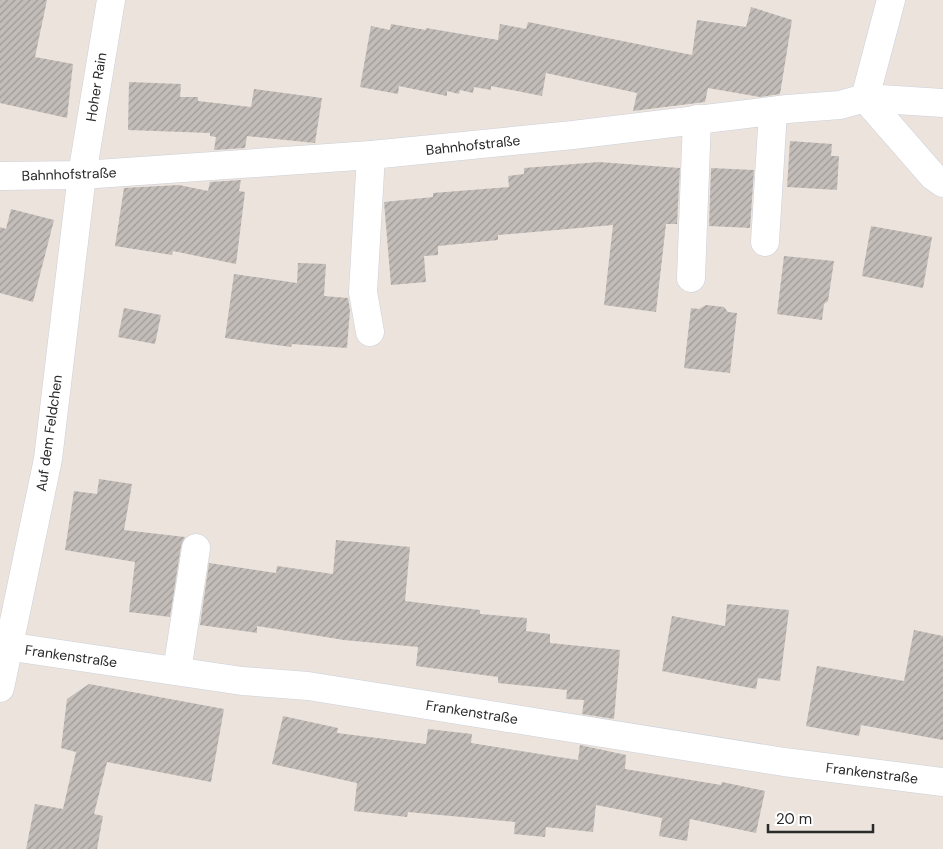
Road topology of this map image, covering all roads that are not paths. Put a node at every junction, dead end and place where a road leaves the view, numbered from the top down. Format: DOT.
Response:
graph roads {
  1 [pos="111,0"];
  2 [pos="891,0"];
  3 [pos="865,98"];
  4 [pos="943,103"];
  5 [pos="773,111"];
  6 [pos="697,119"];
  7 [pos="371,155"];
  8 [pos="82,175"];
  9 [pos="0,176"];
  10 [pos="943,183"];
  11 [pos="765,242"];
  12 [pos="692,278"];
  13 [pos="370,332"];
  14 [pos="196,548"];
  15 [pos="4,646"];
  16 [pos="177,671"];
  17 [pos="0,688"];
  18 [pos="943,782"];
  1 -- 8 [label="street, Hoher Rain"];
  2 -- 3 [label="street"];
  3 -- 4 [label="street, Bahnhofstraße"];
  3 -- 5 [label="street, Bahnhofstraße"];
  3 -- 10 [label="street"];
  5 -- 6 [label="street, Bahnhofstraße"];
  5 -- 11 [label="street"];
  6 -- 7 [label="street, Bahnhofstraße"];
  6 -- 12 [label="street"];
  7 -- 8 [label="street, Bahnhofstraße"];
  7 -- 13 [label="street"];
  8 -- 9 [label="street, Bahnhofstraße"];
  8 -- 15 [label="street, Auf dem Feldchen"];
  14 -- 16 [label="street"];
  15 -- 16 [label="street, Frankenstraße"];
  15 -- 17 [label="street, Auf dem Feldchen"];
  16 -- 18 [label="street, Frankenstraße"];
}
